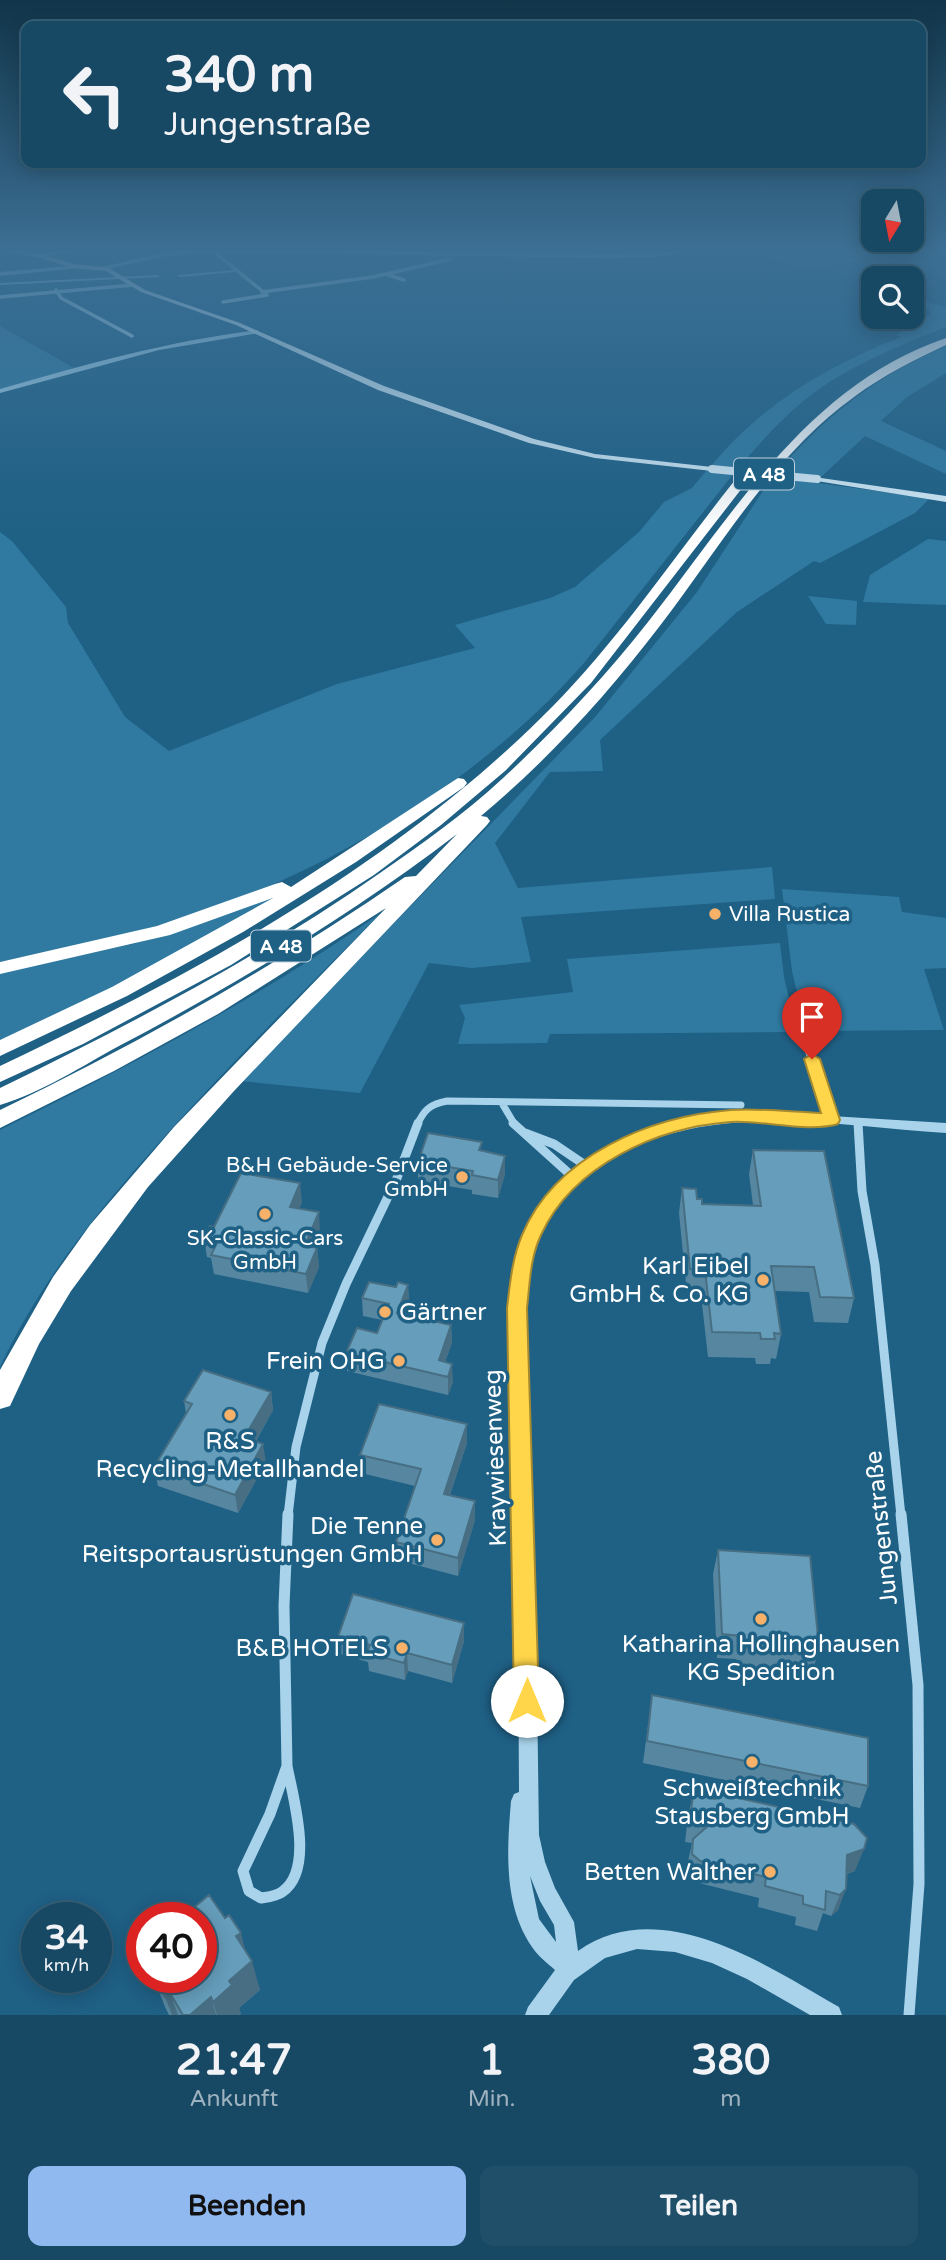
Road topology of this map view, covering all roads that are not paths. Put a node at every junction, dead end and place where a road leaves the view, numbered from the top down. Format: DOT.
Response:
graph roads {
  1 [pos="186,342"];
  2 [pos="279,342"];
  3 [pos="926,342"];
  4 [pos="944,342"];
  5 [pos="0,391"];
  6 [pos="831,393"];
  7 [pos="810,410"];
  8 [pos="946,499"];
  9 [pos="515,751"];
  10 [pos="536,755"];
  11 [pos="386,833"];
  12 [pos="439,861"];
  13 [pos="0,968"];
  14 [pos="803,1035"];
  15 [pos="0,1049"];
  16 [pos="0,1074"];
  17 [pos="0,1097"];
  18 [pos="503,1105"];
  19 [pos="741,1105"];
  20 [pos="832,1120"];
  21 [pos="0,1121"];
  22 [pos="858,1123"];
  23 [pos="946,1128"];
  24 [pos="524,1133"];
  25 [pos="588,1167"];
  26 [pos="574,1178"];
  27 [pos="0,1398"];
  28 [pos="526,1752"];
  29 [pos="287,1766"];
  30 [pos="570,1969"];
  31 [pos="536,2015"];
  32 [pos="831,2015"];
  33 [pos="909,2015"];
  1 -- 5 [label="street"];
  2 -- 8 [label="main road, bridge"];
  3 -- 6 [label="highway"];
  4 -- 10 [label="highway, A 48"];
  7 -- 9 [label="highway, A 48"];
  9 -- 11 [label="highway"];
  9 -- 16 [label="highway, A 48"];
  10 -- 12 [label="highway"];
  10 -- 17 [label="highway, A 48"];
  11 -- 13 [label="highway"];
  11 -- 15 [label="highway"];
  12 -- 21 [label="highway"];
  12 -- 27 [label="highway"];
  14 -- 20 [label="street"];
  18 -- 19 [label="street"];
  18 -- 24 [label="street"];
  18 -- 29 [label="street"];
  20 -- 22 [label="street, Kraywiesenweg"];
  20 -- 25 [label="street, Kraywiesenweg"];
  22 -- 23 [label="street, Kraywiesenweg"];
  22 -- 33 [label="street, Jungenstraße"];
  24 -- 25 [label="street"];
  24 -- 26 [label="street"];
  25 -- 26 [label="street, Kraywiesenweg"];
  26 -- 28 [label="street, Kraywiesenweg"];
  28 -- 30 [label="street, Kraywiesenweg"];
  28 -- 30 [label="street, Kraywiesenweg"];
  29 -- 29 [label="street"];
  30 -- 31 [label="street"];
  30 -- 32 [label="street"];
}
